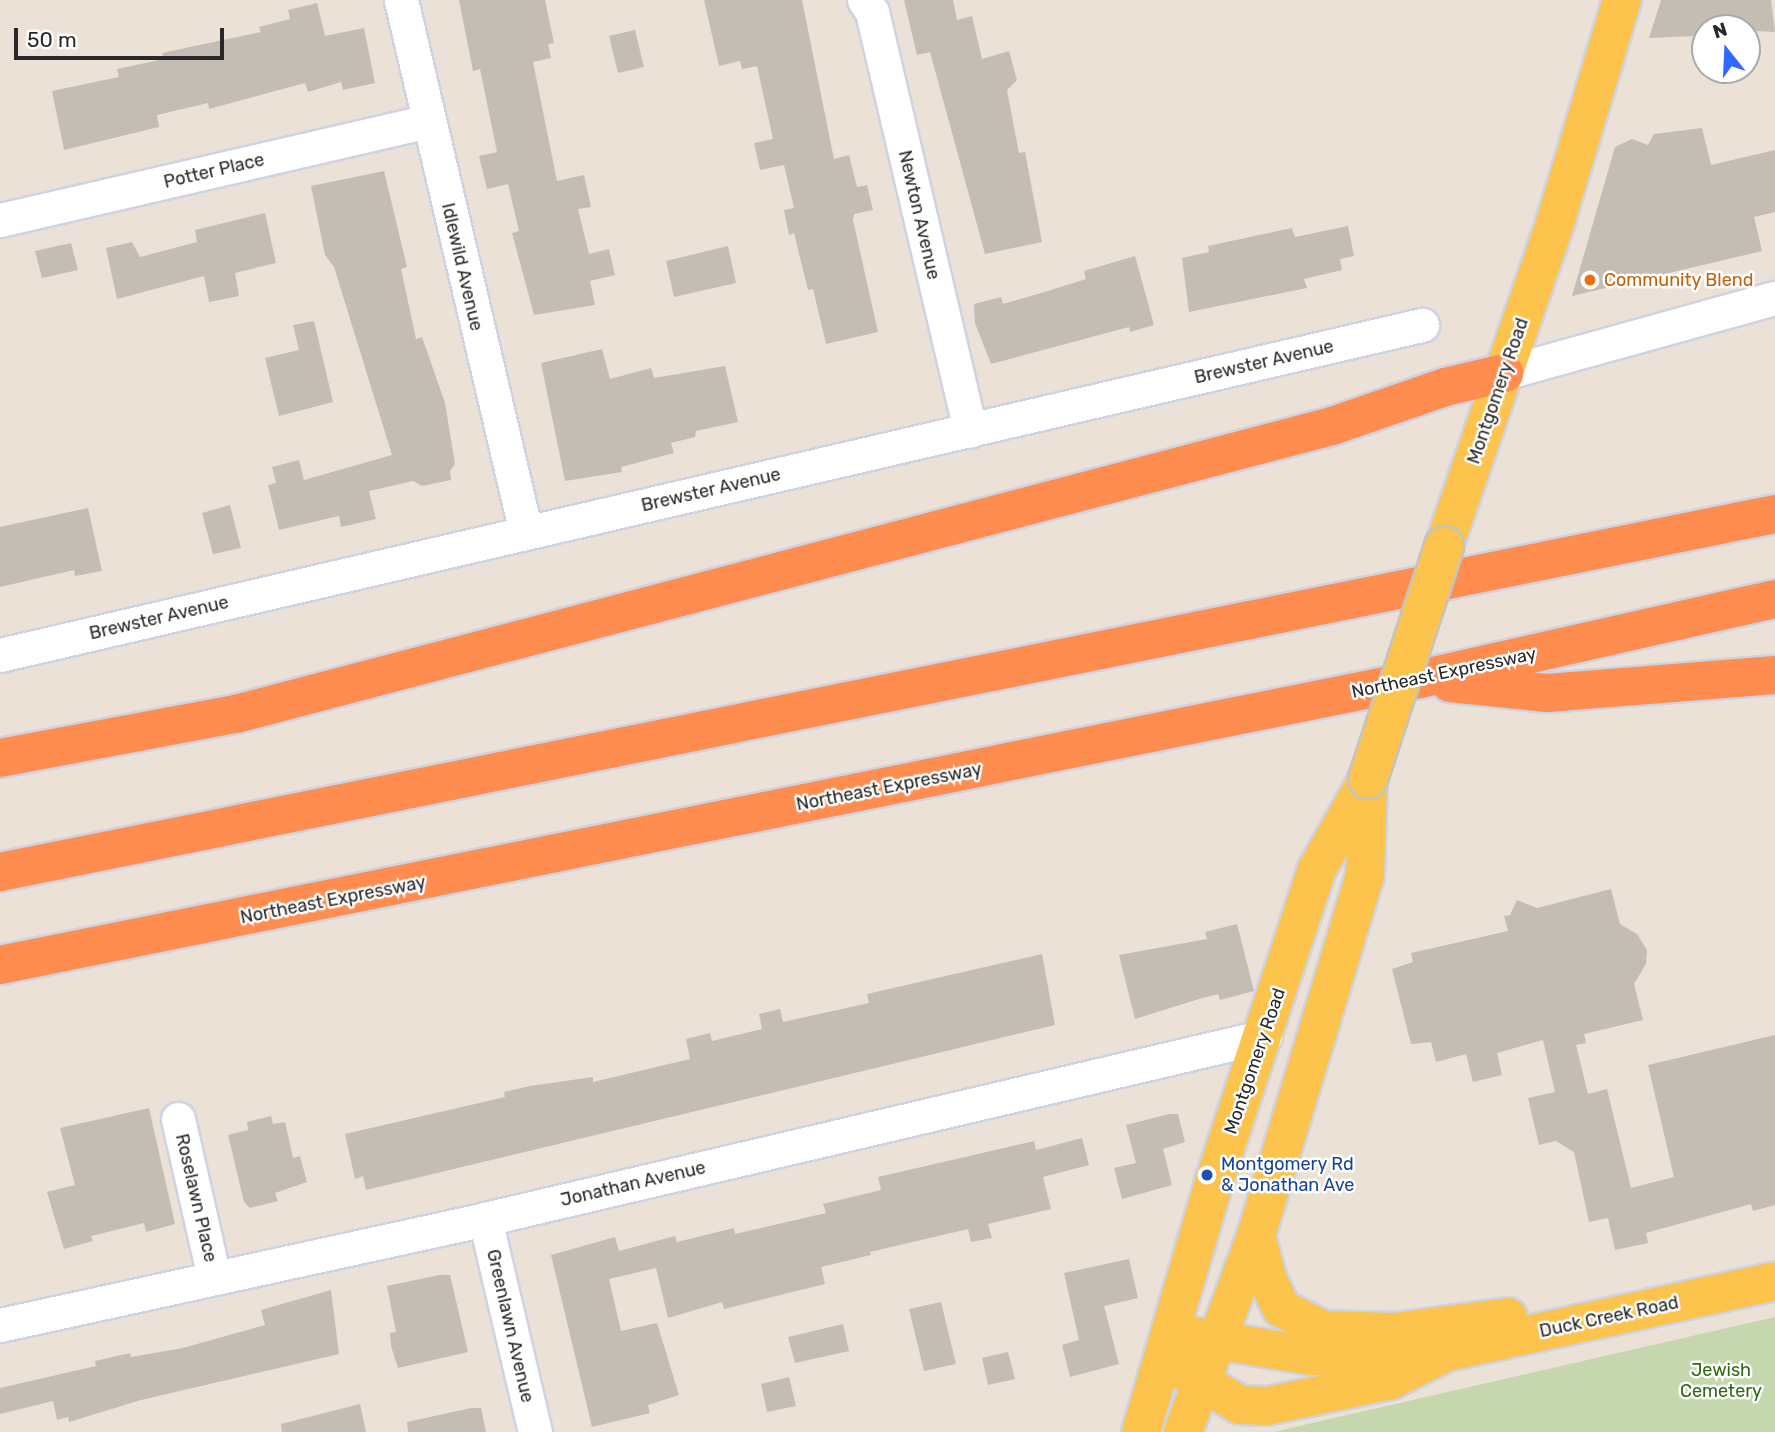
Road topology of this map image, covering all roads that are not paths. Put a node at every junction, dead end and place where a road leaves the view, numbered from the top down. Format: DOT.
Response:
graph roads {
  1 [pos="401,0"];
  2 [pos="864,0"];
  3 [pos="1622,0"];
  4 [pos="428,121"];
  5 [pos="0,220"];
  6 [pos="1775,298"];
  7 [pos="1422,325"];
  8 [pos="1504,373"];
  9 [pos="970,431"];
  10 [pos="1775,514"];
  11 [pos="526,533"];
  12 [pos="1775,599"];
  13 [pos="0,655"];
  14 [pos="1775,675"];
  15 [pos="1420,679"];
  16 [pos="0,758"];
  17 [pos="1368,779"];
  18 [pos="0,872"];
  19 [pos="0,965"];
  20 [pos="1265,1036"];
  21 [pos="178,1119"];
  22 [pos="485,1219"];
  23 [pos="1256,1236"];
  24 [pos="214,1277"];
  25 [pos="1775,1281"];
  26 [pos="0,1325"];
  27 [pos="1573,1325"];
  28 [pos="1216,1341"];
  29 [pos="1164,1345"];
  30 [pos="1443,1353"];
  31 [pos="1201,1380"];
  32 [pos="536,1432"];
  33 [pos="1141,1432"];
  34 [pos="1183,1432"];
  1 -- 4 [label="street, Idlewild Avenue"];
  2 -- 9 [label="street, Newton Avenue"];
  3 -- 8 [label="main road, Montgomery Road"];
  4 -- 5 [label="street, Potter Place"];
  4 -- 11 [label="street, Idlewild Avenue"];
  6 -- 8 [label="street"];
  7 -- 9 [label="street, Brewster Avenue"];
  8 -- 16 [label="highway"];
  8 -- 17 [label="main road, Montgomery Road, bridge"];
  9 -- 11 [label="street, Brewster Avenue"];
  10 -- 18 [label="highway"];
  11 -- 13 [label="street, Brewster Avenue"];
  12 -- 15 [label="highway, Northeast Expressway"];
  14 -- 15 [label="highway"];
  15 -- 19 [label="highway, Northeast Expressway"];
  17 -- 20 [label="main road, Montgomery Road"];
  17 -- 23 [label="main road, Montgomery Road"];
  20 -- 22 [label="street, Jonathan Avenue"];
  20 -- 29 [label="main road, Montgomery Road"];
  21 -- 24 [label="street, Roselawn Place"];
  22 -- 24 [label="street, Jonathan Avenue"];
  22 -- 32 [label="street, Greenlawn Avenue"];
  23 -- 27 [label="main road"];
  23 -- 28 [label="main road, Montgomery Road"];
  24 -- 26 [label="street, Jonathan Avenue"];
  25 -- 27 [label="main road, Duck Creek Road"];
  27 -- 30 [label="main road, Duck Creek Road"];
  28 -- 29 [label="main road, Duck Creek Road"];
  28 -- 30 [label="main road, Duck Creek Road"];
  28 -- 31 [label="main road, Montgomery Road"];
  29 -- 31 [label="main road, Duck Creek Road"];
  29 -- 33 [label="main road, Montgomery Road"];
  30 -- 31 [label="main road, Duck Creek Road"];
  31 -- 34 [label="main road, Montgomery Road"];
}
